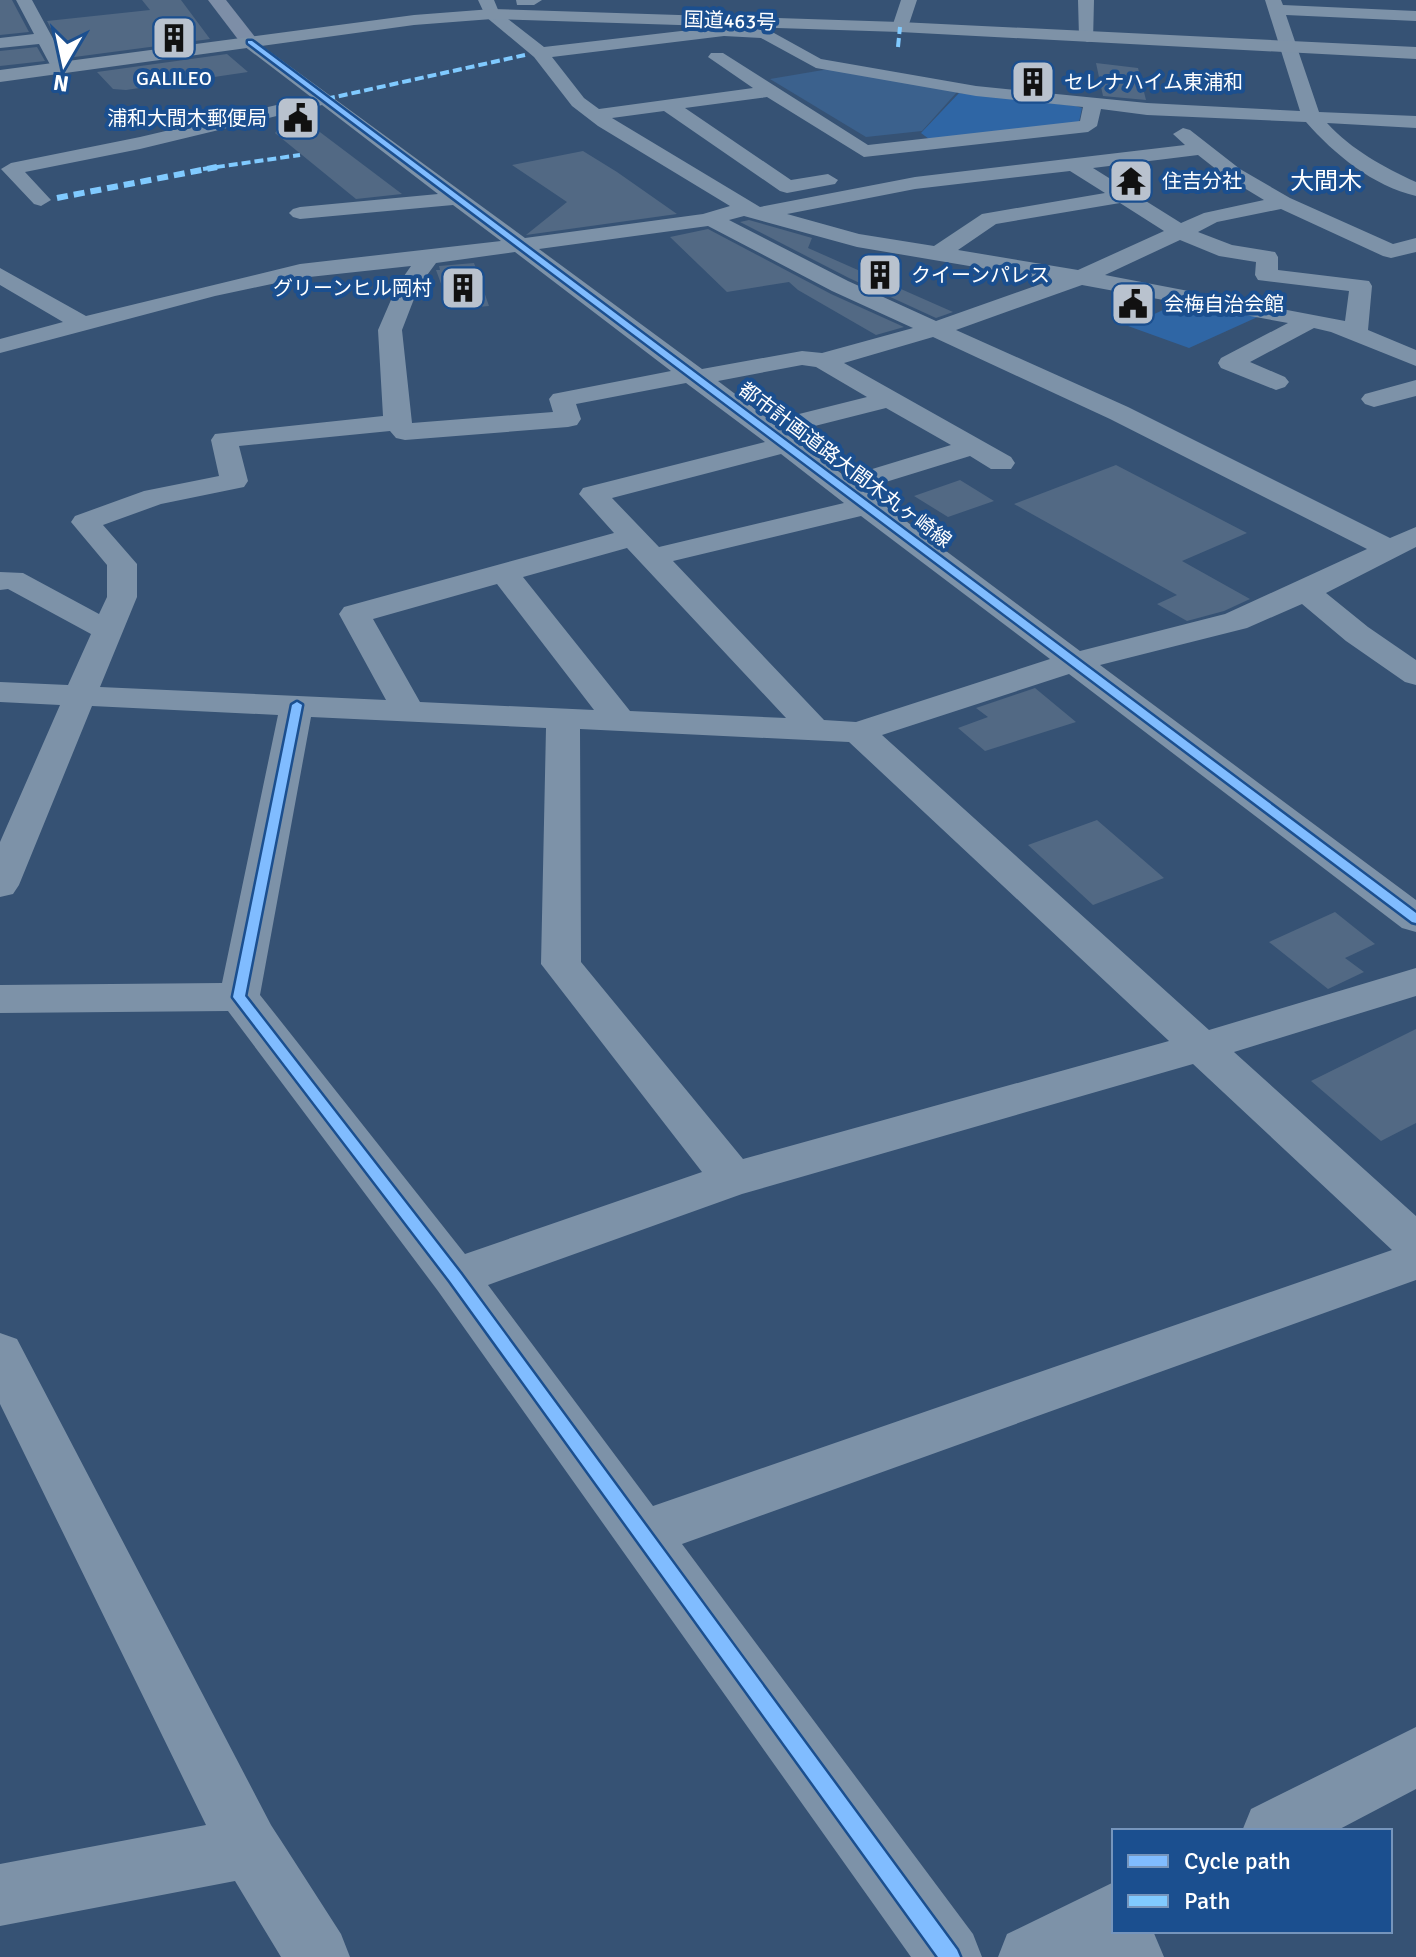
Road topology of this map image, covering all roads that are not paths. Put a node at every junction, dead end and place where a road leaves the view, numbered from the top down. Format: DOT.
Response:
graph roads {
  1 [pos="217,0"];
  2 [pos="909,0"];
  3 [pos="1086,0"];
  4 [pos="1276,5"];
  5 [pos="489,7"];
  6 [pos="730,7"];
  7 [pos="24,10"];
  8 [pos="1416,16"];
  9 [pos="752,21"];
  10 [pos="1087,37"];
  11 [pos="44,38"];
  12 [pos="250,42"];
  13 [pos="0,43"];
  14 [pos="901,46"];
  15 [pos="1288,46"];
  16 [pos="791,48"];
  17 [pos="540,53"];
  18 [pos="1416,53"];
  19 [pos="60,68"];
  20 [pos="585,75"];
  21 [pos="0,76"];
  22 [pos="890,76"];
  23 [pos="996,76"];
  24 [pos="561,78"];
  25 [pos="770,91"];
  26 [pos="976,91"];
  27 [pos="326,99"];
  28 [pos="1093,102"];
  29 [pos="668,105"];
  30 [pos="1168,110"];
  31 [pos="595,115"];
  32 [pos="1311,117"];
  33 [pos="1416,122"];
  34 [pos="1201,149"];
  35 [pos="864,151"];
  36 [pos="1073,164"];
  37 [pos="895,170"];
  38 [pos="915,183"];
  39 [pos="1416,190"];
  40 [pos="1125,196"];
  41 [pos="457,198"];
  42 [pos="1283,202"];
  43 [pos="17,203"];
  44 [pos="875,205"];
  45 [pos="751,211"];
  46 [pos="300,213"];
  47 [pos="711,219"];
  48 [pos="1180,232"];
  49 [pos="518,245"];
  50 [pos="1416,245"];
  51 [pos="897,247"];
  52 [pos="1391,251"];
  53 [pos="939,253"];
  54 [pos="429,257"];
  55 [pos="1416,263"];
  56 [pos="0,275"];
  57 [pos="1082,277"];
  58 [pos="1362,277"];
  59 [pos="1312,320"];
  60 [pos="83,324"];
  61 [pos="935,329"];
  62 [pos="1356,332"];
  63 [pos="0,346"];
  64 [pos="1416,359"];
  65 [pos="823,361"];
  66 [pos="694,376"];
  67 [pos="1276,382"];
  68 [pos="1416,388"];
  69 [pos="889,399"];
  70 [pos="1374,399"];
  71 [pos="397,422"];
  72 [pos="776,437"];
  73 [pos="841,487"];
  74 [pos="867,506"];
  75 [pos="1402,542"];
  76 [pos="643,547"];
  77 [pos="504,573"];
  78 [pos="0,581"];
  79 [pos="1306,591"];
  80 [pos="108,631"];
  81 [pos="1074,662"];
  82 [pos="1416,675"];
  83 [pos="0,692"];
  84 [pos="80,695"];
  85 [pos="297,705"];
  86 [pos="408,710"];
  87 [pos="563,717"];
  88 [pos="619,720"];
  89 [pos="814,729"];
  90 [pos="858,732"];
  91 [pos="2,875"];
  92 [pos="1416,919"];
  93 [pos="1416,982"];
  94 [pos="239,997"];
  95 [pos="0,999"];
  96 [pos="1202,1047"];
  97 [pos="733,1179"];
  98 [pos="1416,1244"];
  99 [pos="1416,1261"];
  100 [pos="455,1277"];
  101 [pos="0,1354"];
  102 [pos="642,1534"];
  103 [pos="1416,1757"];
  104 [pos="1277,1829"];
  105 [pos="249,1847"];
  106 [pos="0,1895"];
  107 [pos="1112,1931"];
  108 [pos="318,1957"];
  109 [pos="950,1957"];
  110 [pos="1030,1957"];
  1 -- 12 [label="main road"];
  2 -- 14 [label="street"];
  3 -- 10 [label="street"];
  4 -- 8 [label="street"];
  4 -- 15 [label="street"];
  5 -- 9 [label="highway, 国道463号"];
  5 -- 12 [label="highway, 国道463号"];
  5 -- 17 [label="street"];
  6 -- 9 [label="street"];
  7 -- 11 [label="street"];
  9 -- 14 [label="highway, 国道463号"];
  10 -- 14 [label="highway, 国道463号"];
  10 -- 15 [label="highway, 国道463号"];
  11 -- 13 [label="street"];
  11 -- 19 [label="street"];
  12 -- 19 [label="highway, 国道463号"];
  12 -- 27 [label="street, 都市計画道路大間木丸ヶ崎線"];
  14 -- 22 [label="street"];
  15 -- 18 [label="highway, 国道463号"];
  15 -- 32 [label="street"];
  16 -- 17 [label="street"];
  16 -- 22 [label="street"];
  16 -- 25 [label="street"];
  17 -- 24 [label="street"];
  19 -- 21 [label="highway, 国道463号"];
  20 -- 24 [label="street"];
  22 -- 26 [label="street"];
  23 -- 26 [label="street"];
  24 -- 31 [label="street"];
  25 -- 29 [label="street"];
  25 -- 35 [label="street"];
  26 -- 28 [label="street"];
  27 -- 41 [label="street, 都市計画道路大間木丸ヶ崎線"];
  27 -- 43 [label="street"];
  28 -- 30 [label="street"];
  28 -- 35 [label="street"];
  29 -- 31 [label="street"];
  29 -- 37 [label="street"];
  30 -- 32 [label="street"];
  30 -- 34 [label="street"];
  31 -- 45 [label="street"];
  32 -- 33 [label="street"];
  32 -- 39 [label="street"];
  34 -- 36 [label="street"];
  34 -- 42 [label="street"];
  35 -- 37 [label="street"];
  36 -- 38 [label="street"];
  36 -- 40 [label="street"];
  37 -- 38 [label="street"];
  38 -- 44 [label="street"];
  40 -- 48 [label="street"];
  40 -- 53 [label="street"];
  41 -- 46 [label="street"];
  41 -- 49 [label="street, 都市計画道路大間木丸ヶ崎線"];
  42 -- 48 [label="street"];
  42 -- 52 [label="street"];
  44 -- 45 [label="street"];
  44 -- 51 [label="street"];
  45 -- 47 [label="street"];
  45 -- 51 [label="street"];
  47 -- 49 [label="street"];
  47 -- 61 [label="street"];
  48 -- 57 [label="street"];
  48 -- 58 [label="street"];
  49 -- 54 [label="street"];
  49 -- 66 [label="street, 都市計画道路大間木丸ヶ崎線"];
  50 -- 52 [label="street"];
  51 -- 53 [label="street"];
  52 -- 55 [label="street"];
  52 -- 58 [label="street"];
  53 -- 57 [label="street"];
  54 -- 60 [label="street"];
  54 -- 71 [label="street"];
  56 -- 60 [label="street"];
  57 -- 59 [label="street"];
  57 -- 61 [label="street"];
  58 -- 62 [label="street"];
  59 -- 62 [label="street"];
  59 -- 67 [label="street"];
  60 -- 63 [label="street"];
  61 -- 65 [label="street"];
  61 -- 75 [label="street"];
  62 -- 64 [label="street"];
  65 -- 66 [label="street"];
  65 -- 69 [label="street"];
  66 -- 71 [label="street"];
  66 -- 72 [label="street, 都市計画道路大間木丸ヶ崎線"];
  68 -- 70 [label="street"];
  69 -- 72 [label="street"];
  69 -- 73 [label="street"];
  71 -- 80 [label="street"];
  72 -- 73 [label="street, 都市計画道路大間木丸ヶ崎線"];
  72 -- 76 [label="street"];
  73 -- 74 [label="street, 都市計画道路大間木丸ヶ崎線"];
  74 -- 76 [label="street"];
  74 -- 81 [label="street, 都市計画道路大間木丸ヶ崎線"];
  75 -- 79 [label="street"];
  76 -- 77 [label="street"];
  76 -- 89 [label="street"];
  77 -- 86 [label="street"];
  77 -- 88 [label="street"];
  78 -- 80 [label="street"];
  79 -- 81 [label="street"];
  79 -- 82 [label="street"];
  80 -- 84 [label="street"];
  81 -- 90 [label="street"];
  81 -- 92 [label="street, 都市計画道路大間木丸ヶ崎線"];
  83 -- 84 [label="street"];
  84 -- 85 [label="street"];
  84 -- 91 [label="street"];
  85 -- 86 [label="street"];
  85 -- 94 [label="street"];
  86 -- 87 [label="street"];
  87 -- 88 [label="street"];
  87 -- 97 [label="street"];
  88 -- 89 [label="street"];
  89 -- 90 [label="street"];
  90 -- 96 [label="street"];
  93 -- 96 [label="street"];
  94 -- 95 [label="street"];
  94 -- 100 [label="street"];
  96 -- 97 [label="street"];
  96 -- 98 [label="street"];
  97 -- 100 [label="street"];
  99 -- 102 [label="street"];
  100 -- 102 [label="street"];
  101 -- 105 [label="street"];
  102 -- 109 [label="street"];
  103 -- 104 [label="street"];
  105 -- 106 [label="street"];
  105 -- 108 [label="street"];
  107 -- 110 [label="street"];
}
